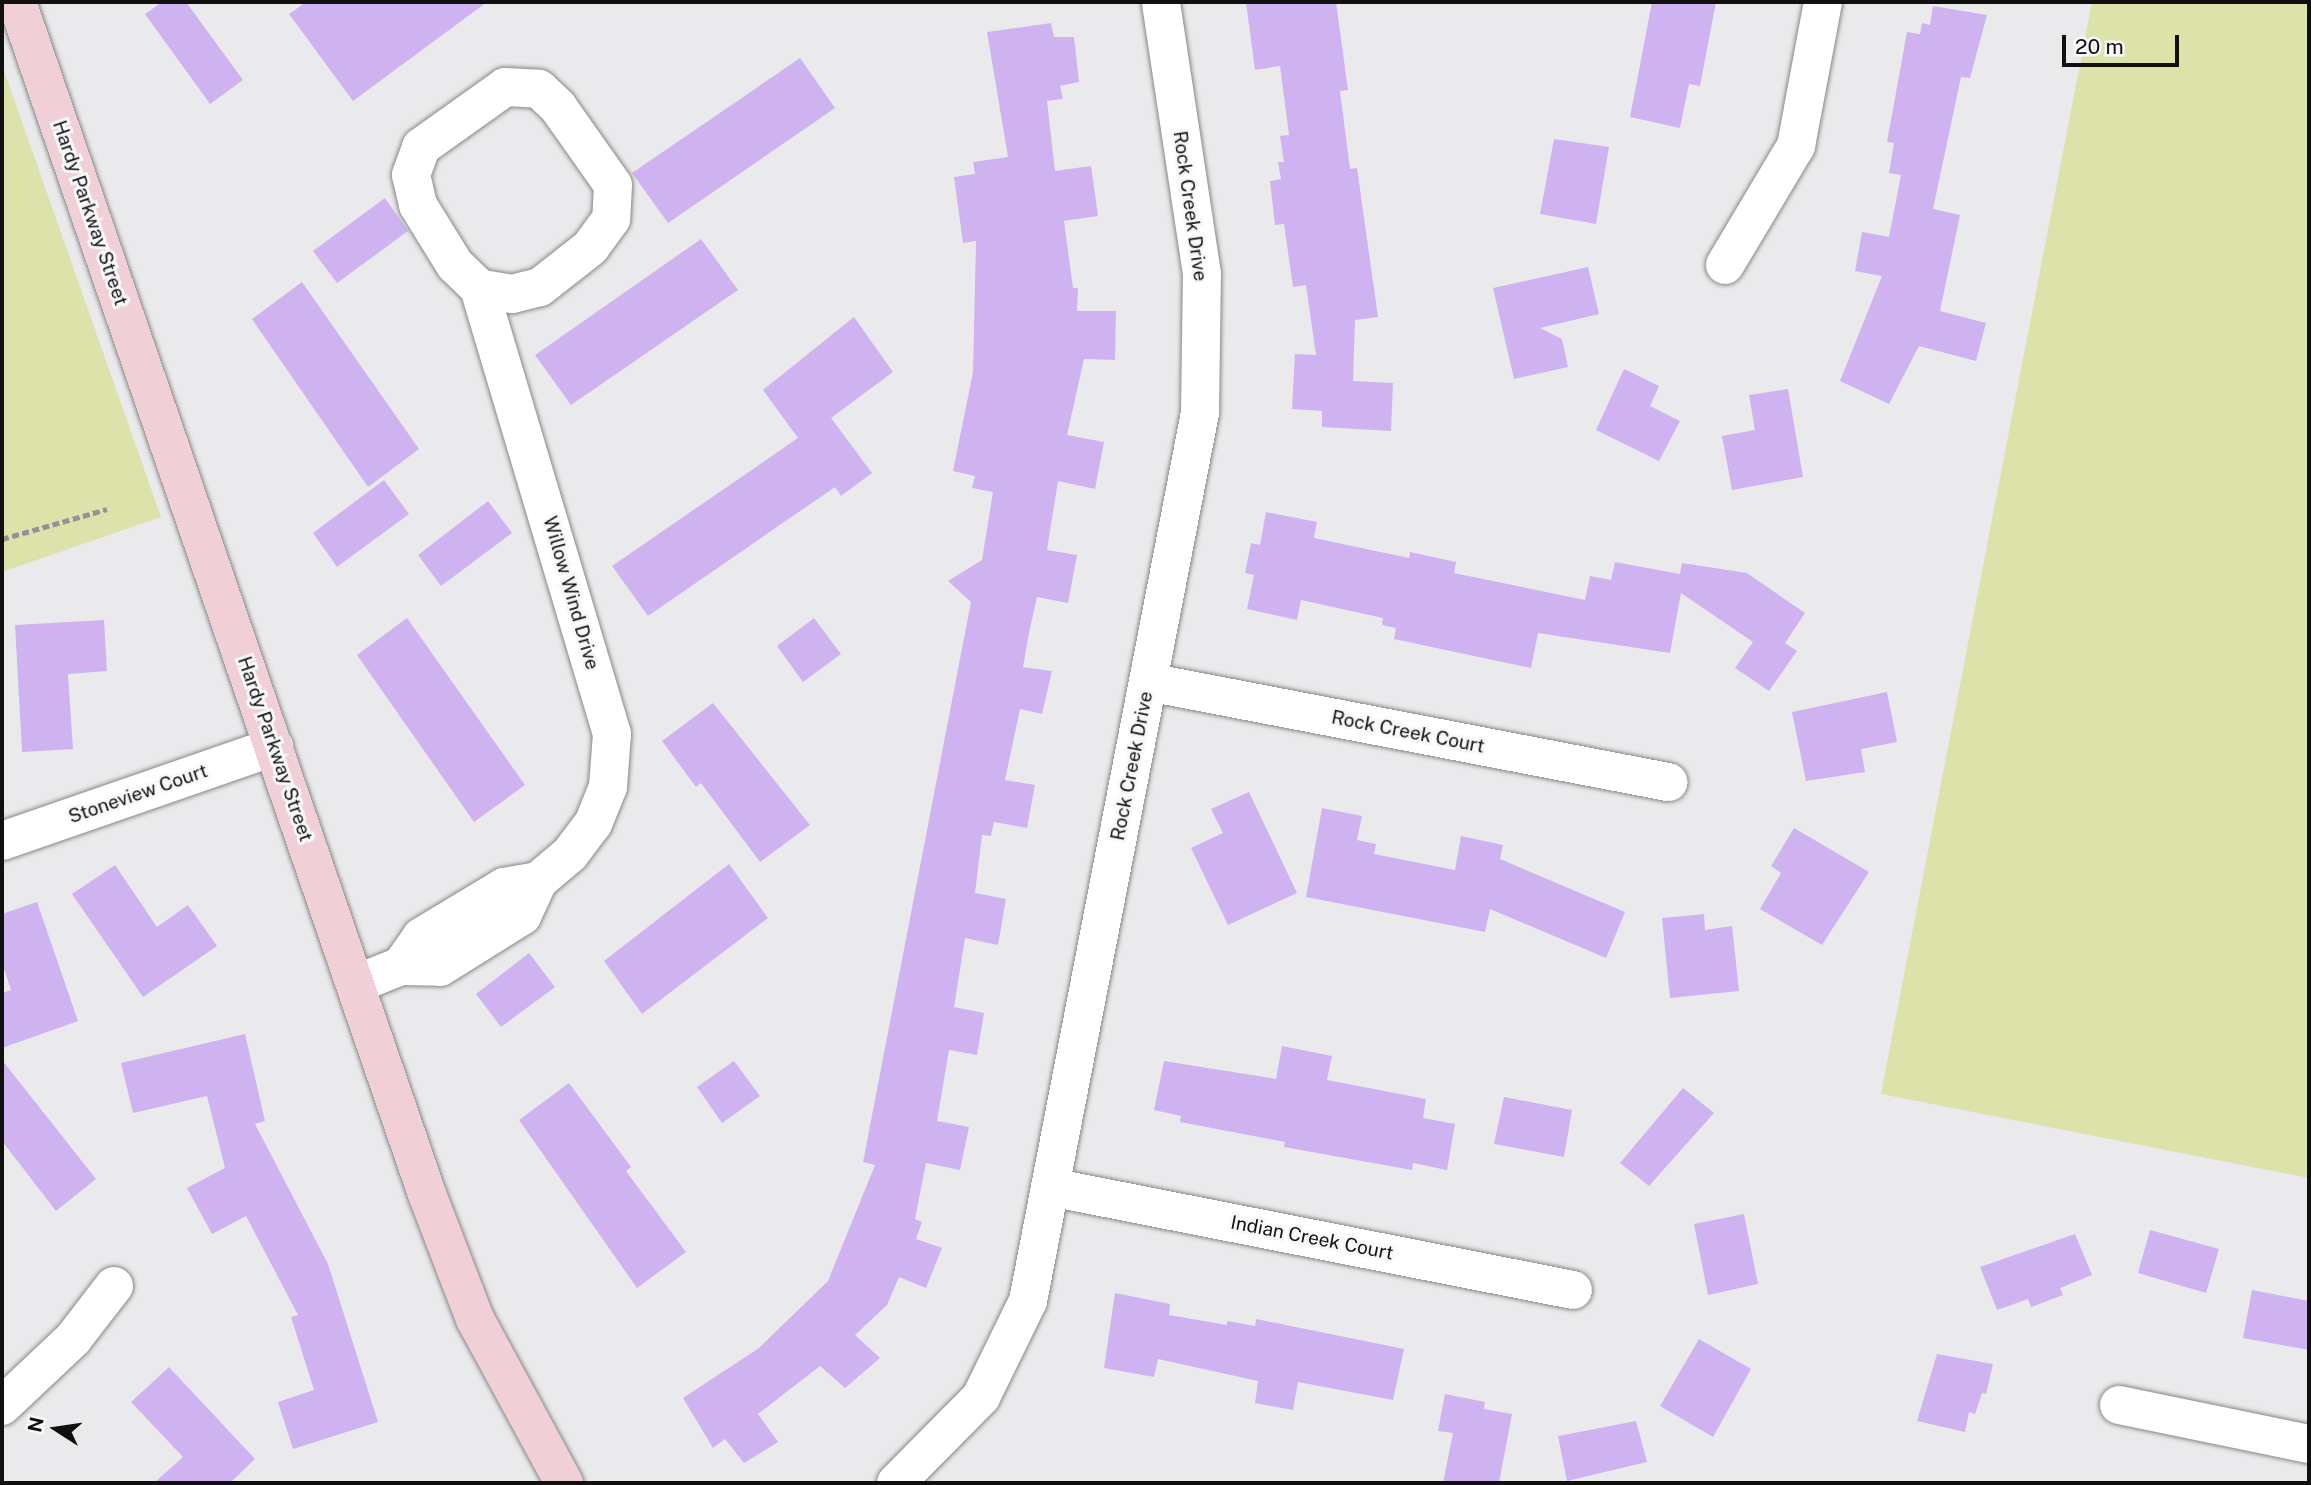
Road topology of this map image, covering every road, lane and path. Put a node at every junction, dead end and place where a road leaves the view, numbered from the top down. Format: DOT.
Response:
graph roads {
  1 [pos="17,2"];
  2 [pos="1161,2"];
  3 [pos="1823,2"];
  4 [pos="1725,265"];
  5 [pos="479,288"];
  6 [pos="107,509"];
  7 [pos="2,539"];
  8 [pos="1149,682"];
  9 [pos="274,747"];
  10 [pos="1668,782"];
  11 [pos="2,841"];
  12 [pos="356,984"];
  13 [pos="1050,1187"];
  14 [pos="114,1286"];
  15 [pos="1573,1290"];
  16 [pos="2119,1405"];
  17 [pos="2,1406"];
  18 [pos="2309,1444"];
  19 [pos="565,1483"];
  20 [pos="895,1483"];
  1 -- 9 [label="main road, Hardy Parkway Street"];
  2 -- 8 [label="street, Rock Creek Drive"];
  3 -- 4 [label="street"];
  5 -- 5 [label="street, Willow Wind Drive"];
  5 -- 12 [label="street, Willow Wind Drive"];
  6 -- 7 [label="path"];
  8 -- 10 [label="street, Rock Creek Court"];
  8 -- 13 [label="street, Rock Creek Drive"];
  9 -- 11 [label="street, Stoneview Court"];
  9 -- 12 [label="main road, Hardy Parkway Street"];
  12 -- 19 [label="main road, Hardy Parkway Street"];
  13 -- 15 [label="street, Indian Creek Court"];
  13 -- 20 [label="street, Rock Creek Drive"];
  14 -- 17 [label="street"];
  16 -- 18 [label="street"];
}
